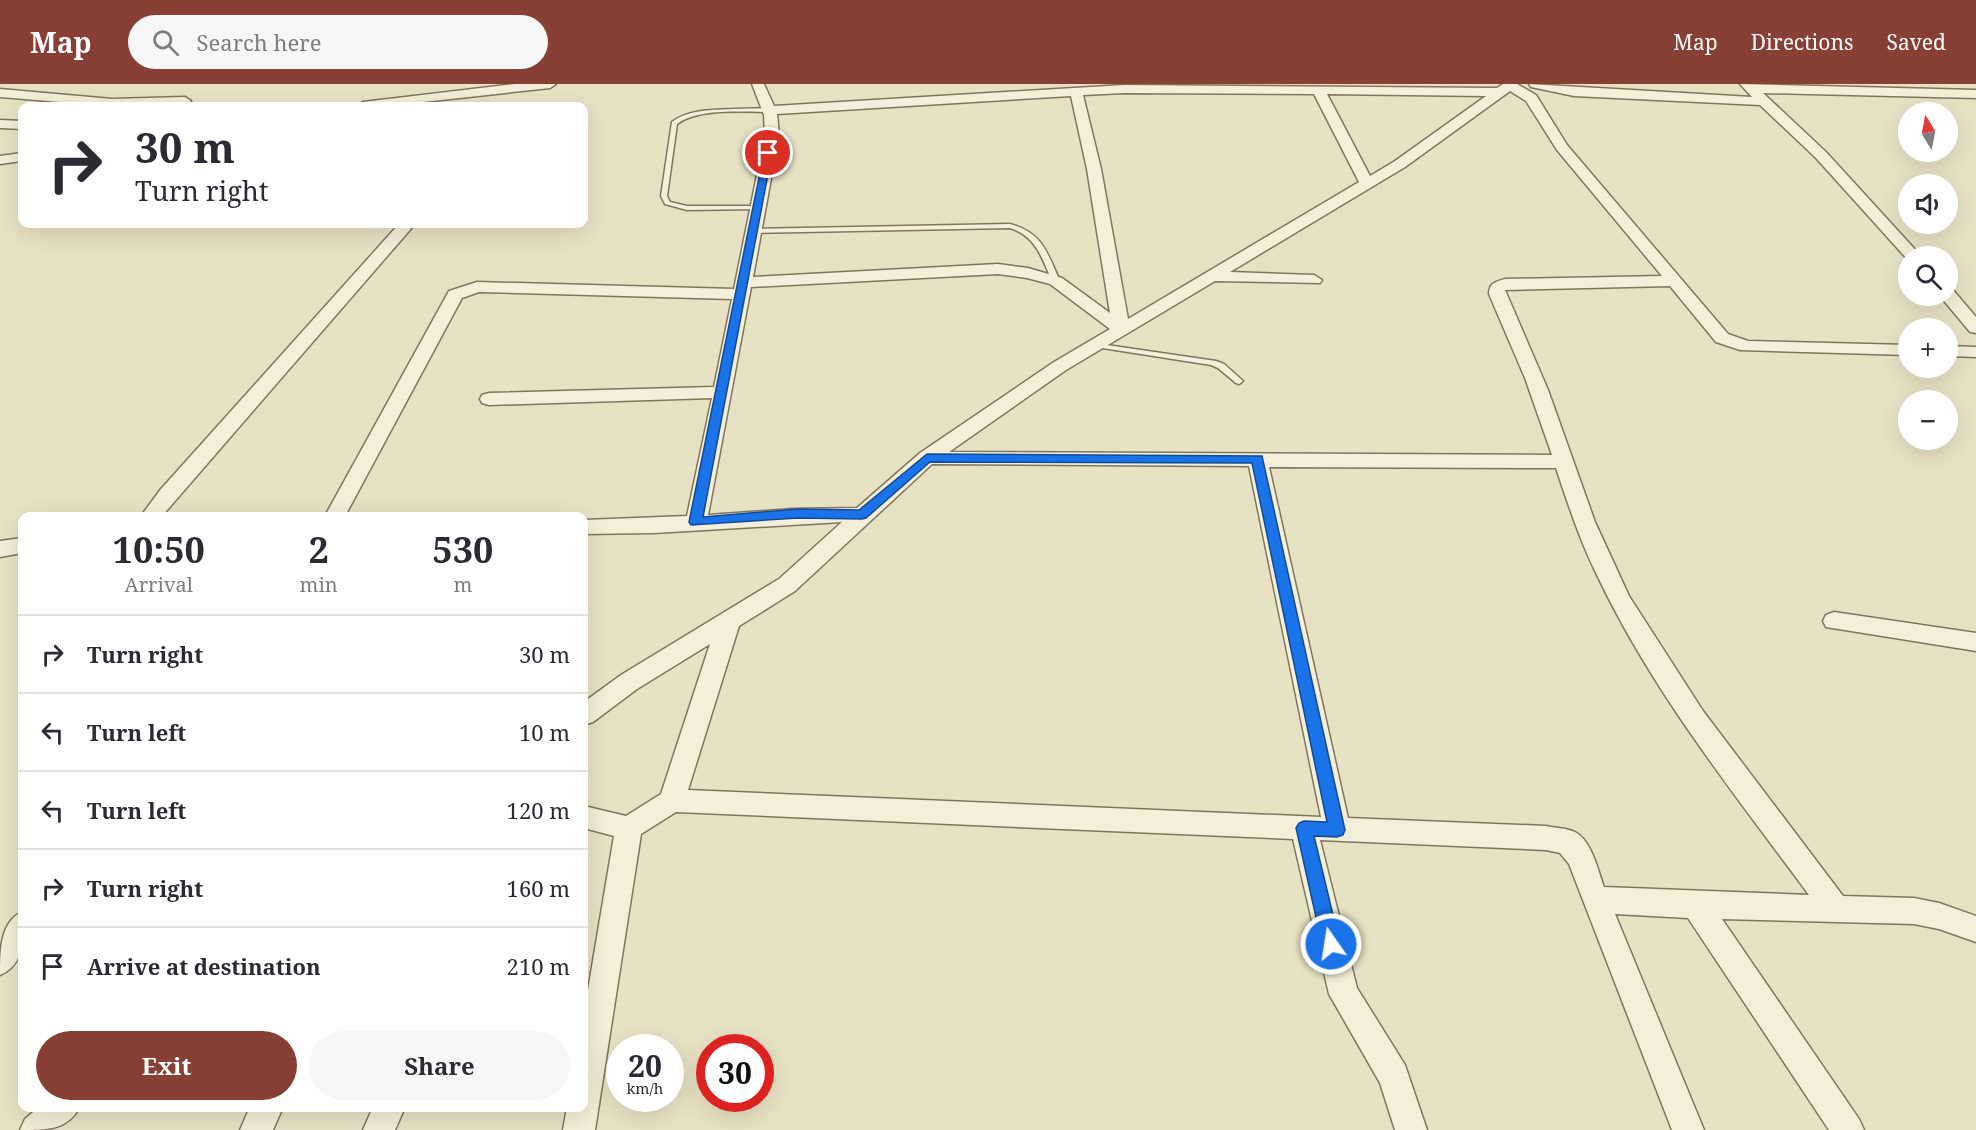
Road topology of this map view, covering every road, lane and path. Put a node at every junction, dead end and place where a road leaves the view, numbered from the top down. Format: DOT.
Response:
graph roads {
  1 [pos="30,84"];
  2 [pos="550,84"];
  3 [pos="758,84"];
  4 [pos="941,84"];
  5 [pos="1535,84"];
  6 [pos="1748,86"];
  7 [pos="1507,87"];
  8 [pos="514,88"];
  9 [pos="1076,91"];
  10 [pos="1319,91"];
  11 [pos="0,93"];
  12 [pos="15,94"];
  13 [pos="1976,94"];
  14 [pos="947,100"];
  15 [pos="185,101"];
  16 [pos="1762,101"];
  17 [pos="101,102"];
  18 [pos="148,102"];
  19 [pos="390,102"];
  20 [pos="511,102"];
  21 [pos="770,110"];
  22 [pos="0,124"];
  23 [pos="18,125"];
  24 [pos="18,158"];
  25 [pos="0,160"];
  26 [pos="1366,183"];
  27 [pos="757,208"];
  28 [pos="403,228"];
  29 [pos="753,231"];
  30 [pos="1904,246"];
  31 [pos="1211,276"];
  32 [pos="1314,280"];
  33 [pos="1056,281"];
  34 [pos="1674,281"];
  35 [pos="743,288"];
  36 [pos="1957,306"];
  37 [pos="1976,328"];
  38 [pos="1121,329"];
  39 [pos="1096,345"];
  40 [pos="1898,350"];
  41 [pos="1958,351"];
  42 [pos="1976,352"];
  43 [pos="1239,381"];
  44 [pos="722,392"];
  45 [pos="489,399"];
  46 [pos="927,458"];
  47 [pos="1257,459"];
  48 [pos="1565,462"];
  49 [pos="155,512"];
  50 [pos="337,512"];
  51 [pos="862,514"];
  52 [pos="696,522"];
  53 [pos="588,527"];
  54 [pos="18,547"];
  55 [pos="0,549"];
  56 [pos="1834,621"];
  57 [pos="728,623"];
  58 [pos="1976,642"];
  59 [pos="588,712"];
  60 [pos="672,801"];
  61 [pos="588,818"];
  62 [pos="629,828"];
  63 [pos="1304,828"];
  64 [pos="1337,830"];
  65 [pos="1595,900"];
  66 [pos="1696,905"];
  67 [pos="1834,908"];
  68 [pos="1976,929"];
  69 [pos="18,932"];
  70 [pos="0,961"];
  71 [pos="588,1076"];
  72 [pos="58,1112"];
  73 [pos="265,1112"];
  74 [pos="387,1112"];
  75 [pos="582,1112"];
  76 [pos="36,1130"];
  77 [pos="256,1130"];
  78 [pos="379,1130"];
  79 [pos="579,1130"];
  80 [pos="1411,1130"];
  81 [pos="1688,1130"];
  82 [pos="1848,1130"];
  1 -- 12 [label="street"];
  2 -- 8 [label="street"];
  3 -- 21 [label="street"];
  4 -- 14 [label="street"];
  5 -- 16 [label="street"];
  6 -- 13 [label="street"];
  6 -- 16 [label="street"];
  7 -- 10 [label="street"];
  7 -- 26 [label="street"];
  7 -- 34 [label="street"];
  8 -- 19 [label="street"];
  8 -- 20 [label="street"];
  9 -- 10 [label="street"];
  9 -- 14 [label="street"];
  9 -- 38 [label="street"];
  10 -- 26 [label="street"];
  11 -- 12 [label="street"];
  12 -- 17 [label="street"];
  14 -- 21 [label="street"];
  15 -- 18 [label="street"];
  16 -- 30 [label="street"];
  21 -- 27 [label="street"];
  21 -- 27 [label="lane"];
  22 -- 23 [label="street"];
  24 -- 25 [label="street"];
  26 -- 31 [label="street"];
  27 -- 29 [label="street"];
  28 -- 49 [label="street"];
  29 -- 33 [label="lane"];
  29 -- 35 [label="street"];
  31 -- 32 [label="street"];
  31 -- 38 [label="street"];
  33 -- 35 [label="street"];
  33 -- 38 [label="street"];
  34 -- 40 [label="street"];
  34 -- 48 [label="street"];
  35 -- 44 [label="street"];
  35 -- 50 [label="street"];
  36 -- 37 [label="street"];
  38 -- 39 [label="street"];
  39 -- 43 [label="lane"];
  39 -- 46 [label="street"];
  41 -- 42 [label="street"];
  44 -- 45 [label="street"];
  44 -- 52 [label="street"];
  46 -- 47 [label="street"];
  46 -- 51 [label="street"];
  47 -- 48 [label="street"];
  47 -- 64 [label="street"];
  48 -- 67 [label="street"];
  51 -- 52 [label="street"];
  51 -- 57 [label="street"];
  52 -- 53 [label="street"];
  54 -- 55 [label="street"];
  56 -- 58 [label="street"];
  57 -- 59 [label="street"];
  57 -- 60 [label="street"];
  60 -- 62 [label="street"];
  60 -- 63 [label="street"];
  61 -- 62 [label="street"];
  62 -- 71 [label="street"];
  63 -- 64 [label="street"];
  63 -- 80 [label="street"];
  64 -- 65 [label="street"];
  65 -- 66 [label="street"];
  65 -- 81 [label="street"];
  66 -- 67 [label="street"];
  66 -- 82 [label="street"];
  67 -- 68 [label="street"];
  69 -- 70 [label="street"];
  72 -- 76 [label="street"];
  73 -- 77 [label="street"];
  74 -- 78 [label="street"];
  75 -- 79 [label="street"];
}
